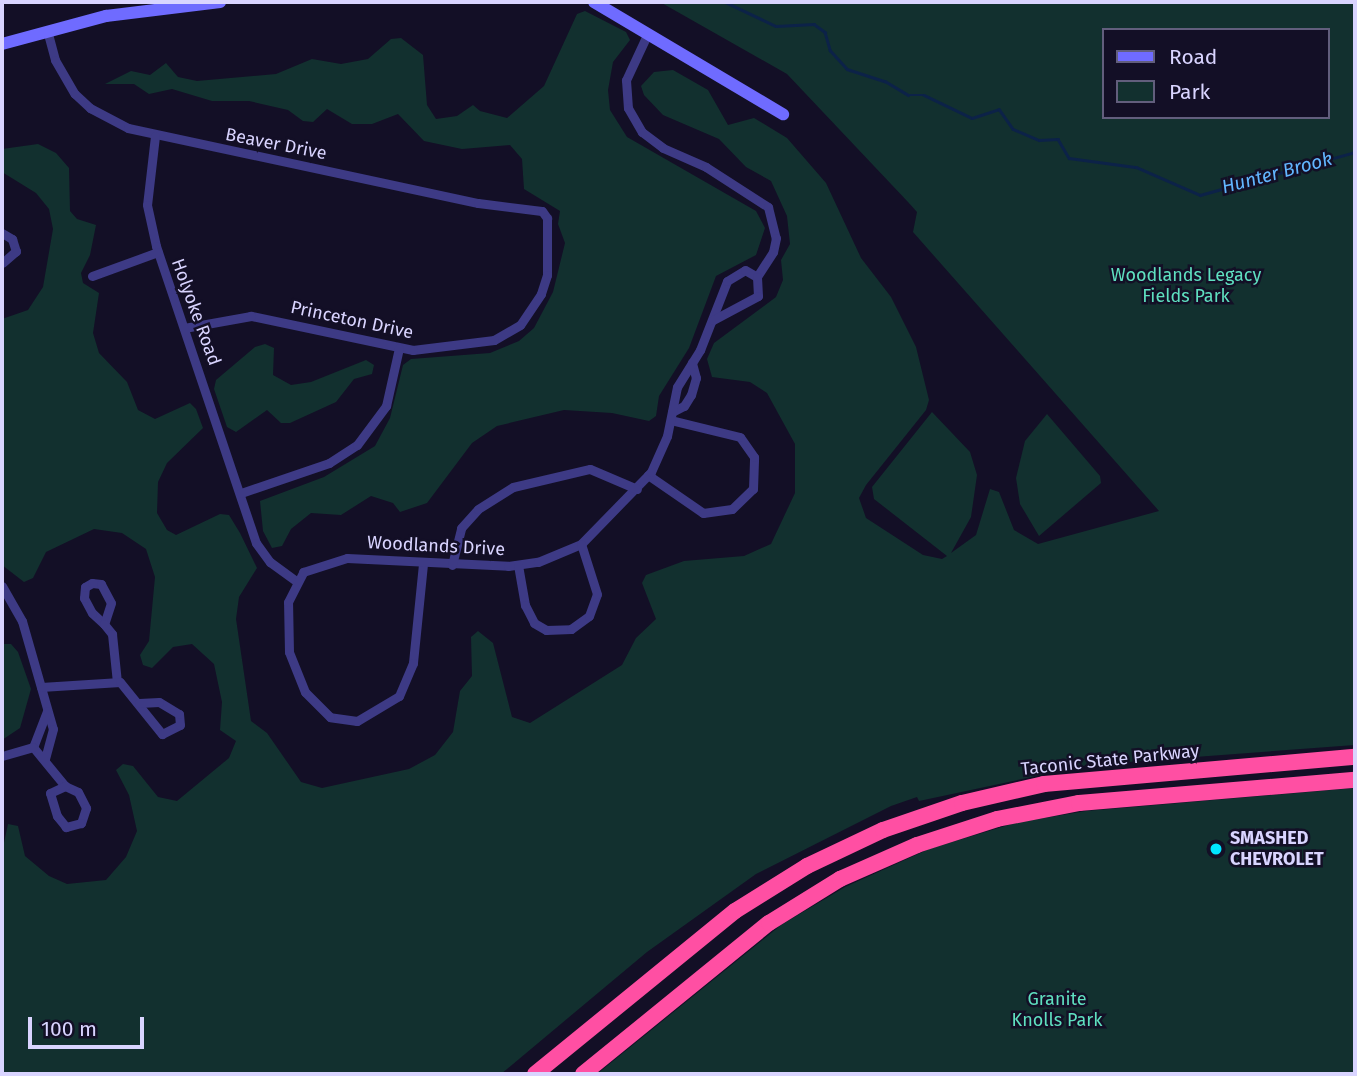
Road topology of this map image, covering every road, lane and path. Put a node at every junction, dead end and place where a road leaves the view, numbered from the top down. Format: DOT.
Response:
graph roads {
  1 [pos="220,2"];
  2 [pos="594,2"];
  3 [pos="47,30"];
  4 [pos="647,35"];
  5 [pos="2,44"];
  6 [pos="783,114"];
  7 [pos="155,136"];
  8 [pos="547,218"];
  9 [pos="2,233"];
  10 [pos="158,252"];
  11 [pos="2,263"];
  12 [pos="92,276"];
  13 [pos="757,277"];
  14 [pos="726,288"];
  15 [pos="741,304"];
  16 [pos="713,320"];
  17 [pos="184,328"];
  18 [pos="399,348"];
  19 [pos="692,363"];
  20 [pos="672,416"];
  21 [pos="648,475"];
  22 [pos="637,489"];
  23 [pos="241,493"];
  24 [pos="581,544"];
  25 [pos="423,564"];
  26 [pos="452,565"];
  27 [pos="518,565"];
  28 [pos="296,581"];
  29 [pos="2,586"];
  30 [pos="104,624"];
  31 [pos="117,682"];
  32 [pos="41,687"];
  33 [pos="139,704"];
  34 [pos="47,711"];
  35 [pos="33,747"];
  36 [pos="2,756"];
  37 [pos="1355,757"];
  38 [pos="45,759"];
  39 [pos="1355,780"];
  40 [pos="65,786"];
  41 [pos="535,1074"];
  42 [pos="583,1074"];
  1 -- 3 [label="main road"];
  2 -- 4 [label="main road"];
  3 -- 5 [label="main road"];
  3 -- 7 [label="street, Beaver Drive"];
  4 -- 6 [label="main road"];
  4 -- 13 [label="street"];
  7 -- 8 [label="street, Beaver Drive"];
  7 -- 10 [label="street, Holyoke Road"];
  8 -- 18 [label="street, Princeton Drive"];
  9 -- 11 [label="street"];
  10 -- 12 [label="street"];
  10 -- 17 [label="street, Holyoke Road"];
  13 -- 14 [label="street"];
  13 -- 15 [label="street"];
  14 -- 15 [label="street"];
  14 -- 16 [label="street, Woodlands Drive"];
  15 -- 16 [label="street"];
  16 -- 19 [label="street, Woodlands Drive"];
  17 -- 18 [label="street, Princeton Drive"];
  17 -- 23 [label="street, Holyoke Road"];
  18 -- 23 [label="street"];
  19 -- 20 [label="street, Woodlands Drive"];
  19 -- 20 [label="street, Woodlands Drive"];
  20 -- 21 [label="street, Woodlands Drive"];
  20 -- 21 [label="street"];
  21 -- 22 [label="street, Woodlands Drive"];
  22 -- 24 [label="street, Woodlands Drive"];
  22 -- 26 [label="street"];
  23 -- 28 [label="street, Holyoke Road"];
  24 -- 27 [label="street, Woodlands Drive"];
  24 -- 27 [label="street"];
  25 -- 26 [label="street, Woodlands Drive"];
  25 -- 28 [label="street, Woodlands Drive"];
  25 -- 28 [label="street"];
  26 -- 27 [label="street, Woodlands Drive"];
  29 -- 32 [label="street"];
  30 -- 31 [label="street"];
  31 -- 32 [label="street"];
  31 -- 33 [label="street"];
  32 -- 34 [label="street"];
  33 -- 33 [label="street"];
  34 -- 35 [label="street"];
  34 -- 38 [label="street"];
  35 -- 36 [label="street"];
  35 -- 38 [label="street"];
  37 -- 41 [label="highway, Taconic State Parkway"];
  38 -- 40 [label="street"];
  39 -- 42 [label="highway"];
  40 -- 40 [label="street"];
}
